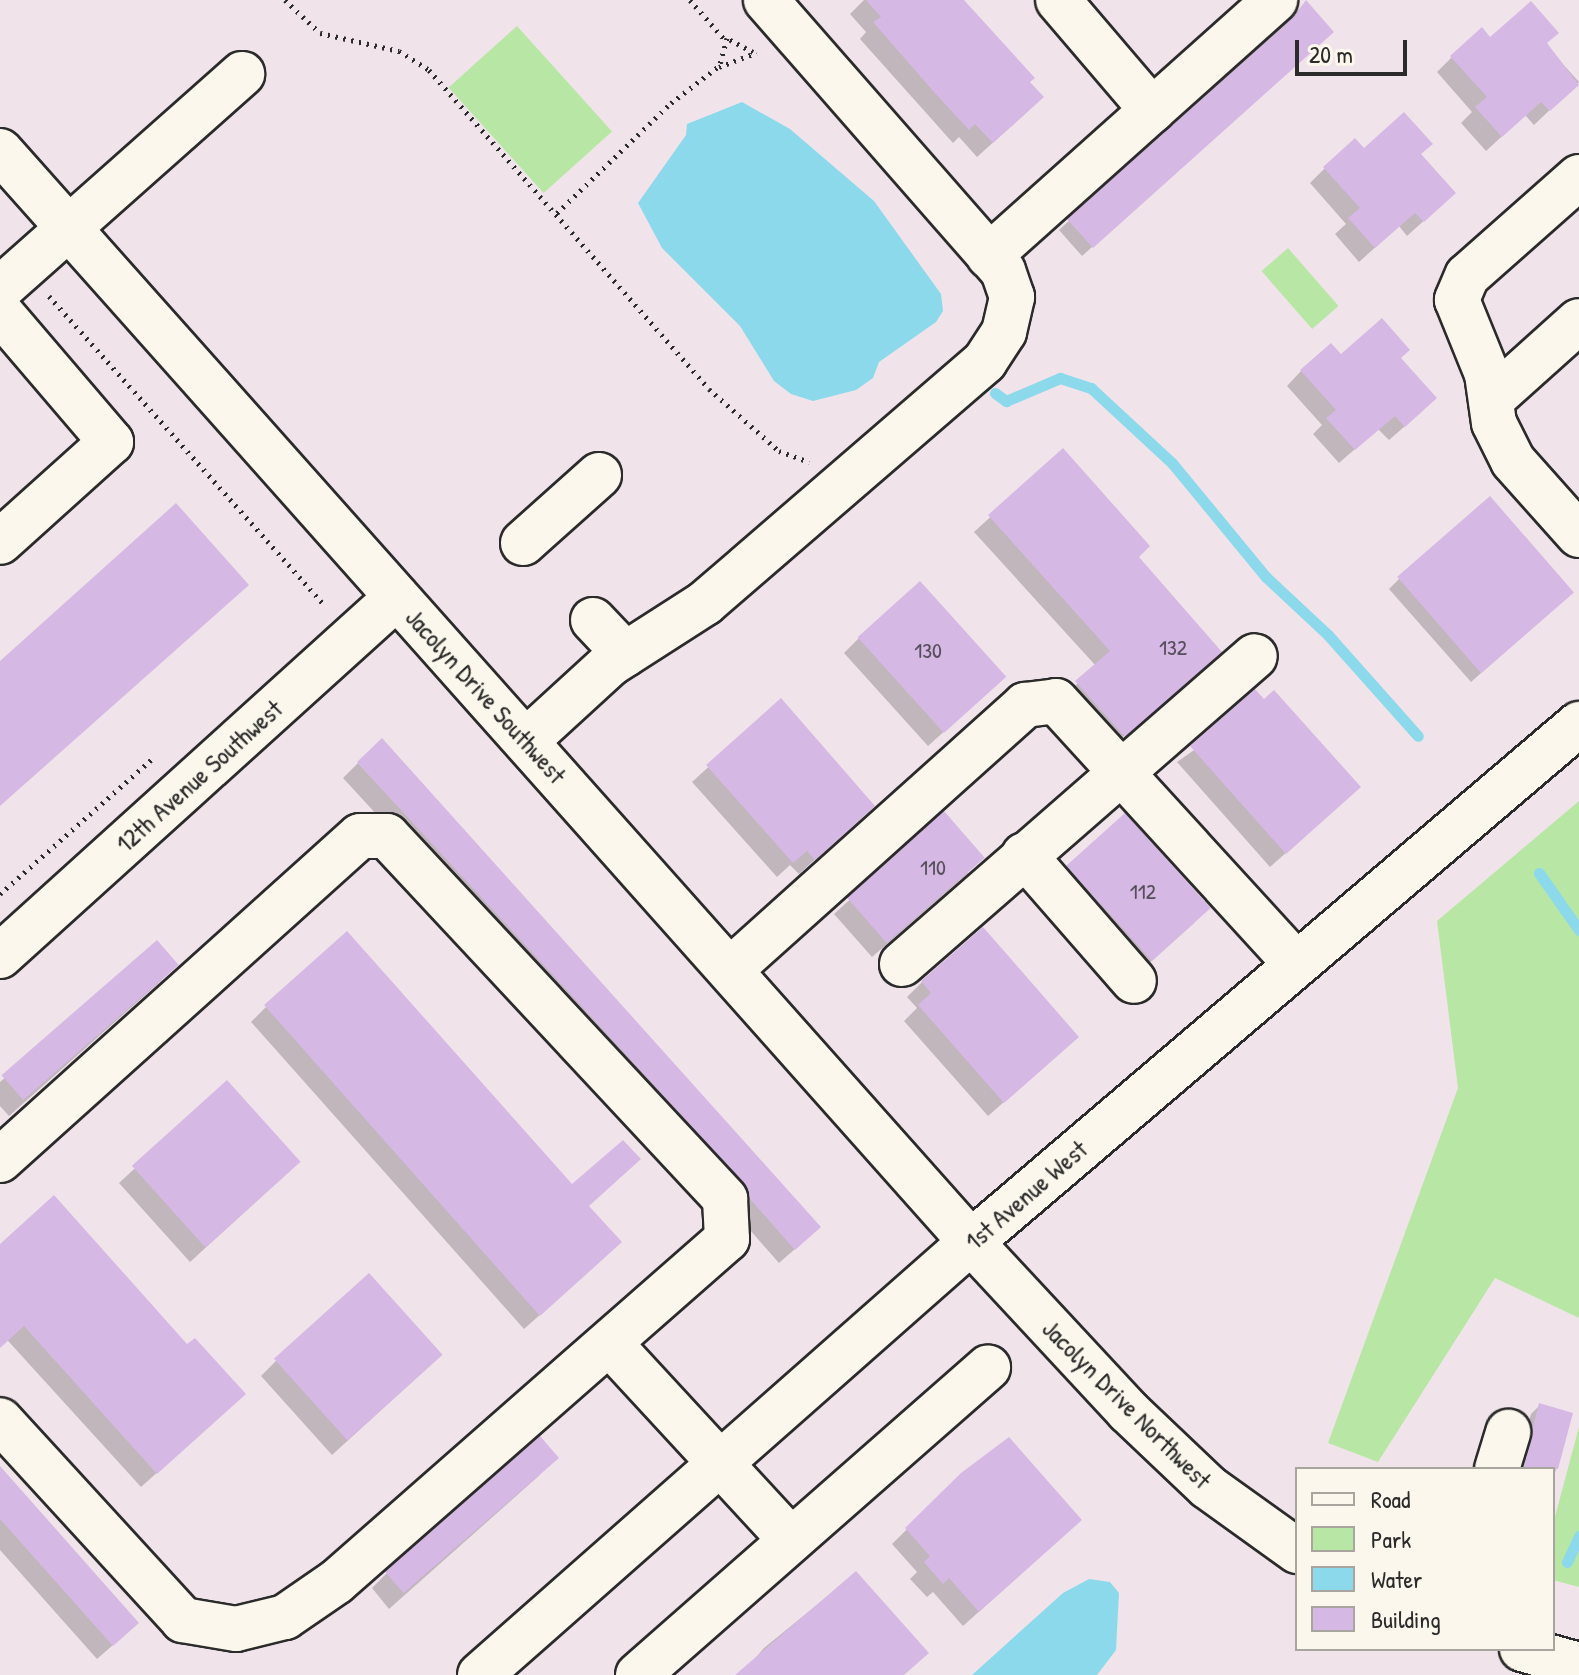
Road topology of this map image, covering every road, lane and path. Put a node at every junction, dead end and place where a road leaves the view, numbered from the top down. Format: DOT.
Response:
graph roads {
  1 [pos="285,0"];
  2 [pos="690,0"];
  3 [pos="766,0"];
  4 [pos="1058,0"];
  5 [pos="1275,0"];
  6 [pos="727,38"];
  7 [pos="753,52"];
  8 [pos="764,56"];
  9 [pos="719,67"];
  10 [pos="242,74"];
  11 [pos="1152,110"];
  12 [pos="0,151"];
  13 [pos="1579,177"];
  14 [pos="557,213"];
  15 [pos="69,229"];
  16 [pos="989,256"];
  17 [pos="12,278"];
  18 [pos="0,312"];
  19 [pos="1579,321"];
  20 [pos="1491,400"];
  21 [pos="816,463"];
  22 [pos="599,475"];
  23 [pos="1579,535"];
  24 [pos="0,542"];
  25 [pos="523,543"];
  26 [pos="397,597"];
  27 [pos="315,614"];
  28 [pos="593,620"];
  29 [pos="625,654"];
  30 [pos="1255,656"];
  31 [pos="1579,724"];
  32 [pos="526,741"];
  33 [pos="161,751"];
  34 [pos="1120,771"];
  35 [pos="1024,855"];
  36 [pos="0,894"];
  37 [pos="0,956"];
  38 [pos="902,964"];
  39 [pos="1296,964"];
  40 [pos="730,970"];
  41 [pos="1134,981"];
  42 [pos="0,1160"];
  43 [pos="971,1242"];
  44 [pos="611,1345"];
  45 [pos="988,1367"];
  46 [pos="0,1420"];
  47 [pos="721,1462"];
  48 [pos="791,1540"];
  49 [pos="1295,1550"];
  50 [pos="1529,1651"];
  51 [pos="1579,1665"];
  52 [pos="480,1675"];
  53 [pos="638,1675"];
  1 -- 14 [label="path"];
  2 -- 6 [label="path"];
  3 -- 16 [label="street"];
  4 -- 11 [label="street"];
  5 -- 11 [label="street"];
  6 -- 7 [label="path"];
  6 -- 9 [label="path"];
  7 -- 8 [label="path"];
  7 -- 9 [label="path"];
  9 -- 14 [label="path"];
  10 -- 15 [label="street"];
  11 -- 16 [label="street"];
  12 -- 15 [label="street, Jacolyn Drive Southwest"];
  13 -- 20 [label="street"];
  14 -- 21 [label="path"];
  15 -- 17 [label="street"];
  15 -- 26 [label="street, Jacolyn Drive Southwest"];
  16 -- 29 [label="street"];
  17 -- 27 [label="path"];
  18 -- 24 [label="street"];
  19 -- 20 [label="street"];
  20 -- 23 [label="street"];
  22 -- 25 [label="street"];
  26 -- 32 [label="street, Jacolyn Drive Southwest"];
  26 -- 37 [label="street, 12th Avenue Southwest"];
  28 -- 29 [label="street"];
  29 -- 32 [label="street"];
  30 -- 34 [label="street"];
  31 -- 39 [label="street, 1st Avenue West"];
  32 -- 40 [label="street, Jacolyn Drive Southwest"];
  33 -- 36 [label="path"];
  34 -- 35 [label="street"];
  34 -- 39 [label="street"];
  34 -- 40 [label="street"];
  35 -- 38 [label="street"];
  35 -- 41 [label="street"];
  39 -- 43 [label="street, 1st Avenue West"];
  40 -- 43 [label="street, Jacolyn Drive Southwest"];
  42 -- 44 [label="street"];
  43 -- 47 [label="street, 1st Avenue West"];
  43 -- 49 [label="street, Jacolyn Drive Northwest"];
  44 -- 46 [label="street"];
  44 -- 47 [label="street"];
  45 -- 48 [label="street"];
  47 -- 48 [label="street"];
  47 -- 52 [label="street, 1st Avenue West"];
  48 -- 53 [label="street"];
  50 -- 51 [label="street"];
}
